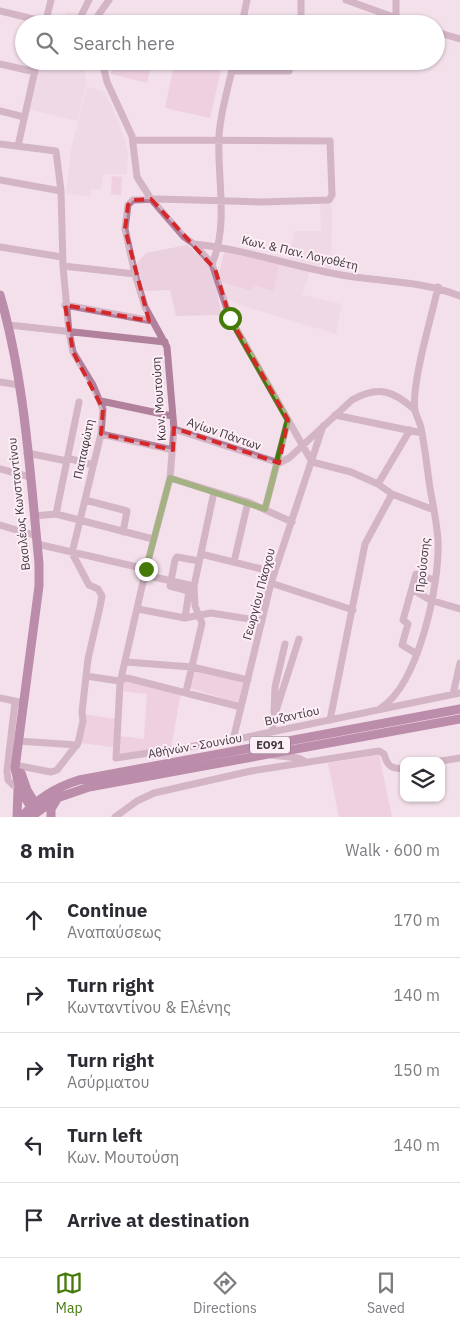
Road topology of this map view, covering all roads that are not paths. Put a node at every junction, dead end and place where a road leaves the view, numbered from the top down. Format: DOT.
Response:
graph roads {
  1 [pos="51,0"];
  2 [pos="89,0"];
  3 [pos="109,0"];
  4 [pos="247,0"];
  5 [pos="301,0"];
  6 [pos="346,0"];
  7 [pos="396,0"];
  8 [pos="358,2"];
  9 [pos="0,11"];
  10 [pos="15,15"];
  11 [pos="48,15"];
  12 [pos="82,15"];
  13 [pos="98,15"];
  14 [pos="244,15"];
  15 [pos="301,15"];
  16 [pos="391,15"];
  17 [pos="396,15"];
  18 [pos="445,35"];
  19 [pos="460,39"];
  20 [pos="0,64"];
  21 [pos="15,67"];
  22 [pos="26,70"];
  23 [pos="104,70"];
  24 [pos="289,70"];
  25 [pos="232,71"];
  26 [pos="35,72"];
  27 [pos="0,111"];
  28 [pos="24,117"];
  29 [pos="132,140"];
  30 [pos="219,140"];
  31 [pos="0,144"];
  32 [pos="18,146"];
  33 [pos="0,180"];
  34 [pos="61,191"];
  35 [pos="151,199"];
  36 [pos="221,201"];
  37 [pos="194,244"];
  38 [pos="219,246"];
  39 [pos="0,247"];
  40 [pos="62,258"];
  41 [pos="212,264"];
  42 [pos="63,266"];
  43 [pos="135,274"];
  44 [pos="438,287"];
  45 [pos="0,295"];
  46 [pos="460,296"];
  47 [pos="65,305"];
  48 [pos="2,310"];
  49 [pos="152,321"];
  50 [pos="9,325"];
  51 [pos="69,332"];
  52 [pos="164,342"];
  53 [pos="0,382"];
  54 [pos="19,385"];
  55 [pos="101,401"];
  56 [pos="79,402"];
  57 [pos="415,410"];
  58 [pos="335,415"];
  59 [pos="172,416"];
  60 [pos="288,420"];
  61 [pos="323,426"];
  62 [pos="174,430"];
  63 [pos="410,430"];
  64 [pos="422,433"];
  65 [pos="101,434"];
  66 [pos="303,445"];
  67 [pos="173,450"];
  68 [pos="27,453"];
  69 [pos="67,460"];
  70 [pos="312,462"];
  71 [pos="278,463"];
  72 [pos="93,465"];
  73 [pos="0,469"];
  74 [pos="30,477"];
  75 [pos="170,478"];
  76 [pos="378,484"];
  77 [pos="214,492"];
  78 [pos="392,494"];
  79 [pos="85,500"];
  80 [pos="248,502"];
  81 [pos="265,509"];
  82 [pos="434,510"];
  83 [pos="56,514"];
  84 [pos="34,516"];
  85 [pos="80,522"];
  86 [pos="292,522"];
  87 [pos="0,527"];
  88 [pos="123,532"];
  89 [pos="153,539"];
  90 [pos="37,540"];
  91 [pos="72,553"];
  92 [pos="200,558"];
  93 [pos="234,562"];
  94 [pos="145,572"];
  95 [pos="274,572"];
  96 [pos="171,580"];
  97 [pos="434,580"];
  98 [pos="271,583"];
  99 [pos="194,586"];
  100 [pos="412,589"];
  101 [pos="430,600"];
  102 [pos="138,609"];
  103 [pos="460,609"];
  104 [pos="353,610"];
  105 [pos="200,616"];
  106 [pos="185,618"];
  107 [pos="262,621"];
  108 [pos="299,639"];
  109 [pos="285,644"];
  110 [pos="417,654"];
  111 [pos="126,662"];
  112 [pos="460,663"];
  113 [pos="192,667"];
  114 [pos="86,676"];
  115 [pos="122,680"];
  116 [pos="248,680"];
  117 [pos="186,692"];
  118 [pos="456,694"];
  119 [pos="0,698"];
  120 [pos="19,702"];
  121 [pos="241,707"];
  122 [pos="379,709"];
  123 [pos="460,709"];
  124 [pos="274,717"];
  125 [pos="460,719"];
  126 [pos="330,720"];
  127 [pos="272,732"];
  128 [pos="233,740"];
  129 [pos="18,742"];
  130 [pos="77,745"];
  131 [pos="266,754"];
  132 [pos="460,758"];
  133 [pos="445,760"];
  134 [pos="305,761"];
  135 [pos="20,766"];
  136 [pos="400,768"];
  137 [pos="18,782"];
  138 [pos="62,790"];
  139 [pos="36,812"];
  140 [pos="16,817"];
  141 [pos="22,817"];
  142 [pos="51,817"];
  143 [pos="115,817"];
  1 -- 11 [label="street"];
  2 -- 12 [label="street"];
  3 -- 13 [label="street"];
  4 -- 14 [label="street"];
  5 -- 15 [label="street"];
  6 -- 8 [label="street"];
  7 -- 17 [label="street"];
  8 -- 16 [label="street"];
  9 -- 10 [label="street"];
  18 -- 19 [label="street"];
  20 -- 21 [label="street"];
  22 -- 26 [label="street"];
  23 -- 29 [label="street"];
  24 -- 25 [label="street"];
  25 -- 30 [label="street"];
  26 -- 28 [label="street"];
  27 -- 28 [label="street"];
  28 -- 32 [label="street"];
  29 -- 30 [label="street"];
  29 -- 35 [label="street"];
  30 -- 36 [label="street"];
  30 -- 36 [label="street"];
  31 -- 32 [label="street"];
  32 -- 34 [label="street, Παπαφώτη"];
  33 -- 34 [label="street"];
  34 -- 40 [label="street, Παπαφώτη"];
  35 -- 36 [label="street"];
  35 -- 37 [label="street"];
  35 -- 43 [label="street, Κων. Μουτούση"];
  36 -- 38 [label="street"];
  37 -- 38 [label="street, Κων. & Παν. Λογοθέτη"];
  37 -- 41 [label="street"];
  38 -- 41 [label="street"];
  38 -- 44 [label="street, Κων. & Παν. Λογοθέτη"];
  39 -- 40 [label="street"];
  40 -- 42 [label="street, Παπαφώτη"];
  41 -- 60 [label="street"];
  42 -- 43 [label="street"];
  42 -- 47 [label="street, Παπαφώτη"];
  43 -- 49 [label="street, Κων. Μουτούση"];
  44 -- 46 [label="street, Κων. & Παν. Λογοθέτη"];
  44 -- 57 [label="street"];
  45 -- 48 [label="main road, Βασιλέως Κωνσταντίνου"];
  47 -- 49 [label="street"];
  47 -- 51 [label="street, Παπαφώτη"];
  48 -- 50 [label="main road, Βασιλέως Κωνσταντίνου"];
  49 -- 52 [label="street, Κων. Μουτούση"];
  50 -- 51 [label="street"];
  50 -- 54 [label="main road, Βασιλέως Κωνσταντίνου"];
  51 -- 52 [label="street"];
  51 -- 55 [label="street, Παπαφώτη"];
  52 -- 59 [label="street, Κων. Μουτούση"];
  53 -- 54 [label="street"];
  54 -- 68 [label="main road, Βασιλέως Κωνσταντίνου"];
  55 -- 59 [label="street"];
  55 -- 65 [label="street, Παπαφώτη"];
  56 -- 69 [label="street"];
  57 -- 58 [label="street"];
  57 -- 64 [label="street, Προύσσης"];
  58 -- 61 [label="street"];
  58 -- 63 [label="street"];
  59 -- 62 [label="street, Κων. Μουτούση"];
  60 -- 66 [label="street"];
  60 -- 71 [label="street"];
  61 -- 66 [label="street"];
  61 -- 70 [label="street, Γεωργίου Πάσχου"];
  62 -- 67 [label="street, Κων. Μουτούση"];
  62 -- 71 [label="street, Αγίων Πάντων"];
  63 -- 64 [label="street"];
  63 -- 76 [label="street"];
  64 -- 82 [label="street, Προύσσης"];
  65 -- 67 [label="street"];
  65 -- 72 [label="street, Παπαφώτη"];
  66 -- 70 [label="street"];
  66 -- 71 [label="street"];
  67 -- 75 [label="street, Κων. Μουτούση"];
  68 -- 69 [label="street"];
  68 -- 74 [label="main road, Βασιλέως Κωνσταντίνου"];
  69 -- 72 [label="street"];
  69 -- 83 [label="street"];
  70 -- 76 [label="street"];
  70 -- 86 [label="street, Γεωργίου Πάσχου"];
  71 -- 81 [label="street"];
  72 -- 79 [label="street, Παπαφώτη"];
  73 -- 74 [label="street"];
  74 -- 84 [label="main road, Βασιλέως Κωνσταντίνου"];
  75 -- 77 [label="street"];
  75 -- 89 [label="street, Κων. Μουτούση"];
  76 -- 78 [label="street"];
  77 -- 80 [label="street"];
  77 -- 92 [label="street"];
  78 -- 82 [label="street"];
  78 -- 104 [label="street"];
  79 -- 85 [label="street, Παπαφώτη"];
  79 -- 88 [label="street"];
  80 -- 81 [label="street"];
  80 -- 93 [label="street"];
  81 -- 86 [label="street"];
  82 -- 97 [label="street, Προύσσης"];
  83 -- 84 [label="street"];
  83 -- 85 [label="street"];
  84 -- 90 [label="main road, Βασιλέως Κωνσταντίνου"];
  85 -- 88 [label="street"];
  85 -- 91 [label="street, Παπαφώτη"];
  86 -- 95 [label="street, Γεωργίου Πάσχου"];
  87 -- 90 [label="street"];
  88 -- 89 [label="street"];
  89 -- 94 [label="street, Κων. Μουτούση"];
  90 -- 91 [label="street"];
  90 -- 120 [label="main road, Βασιλέως Κωνσταντίνου"];
  91 -- 94 [label="street"];
  91 -- 114 [label="street"];
  92 -- 93 [label="street"];
  92 -- 96 [label="street"];
  92 -- 99 [label="street"];
  93 -- 95 [label="street"];
  94 -- 96 [label="street"];
  94 -- 102 [label="street, Κων. Μουτούση"];
  95 -- 98 [label="street, Γεωργίου Πάσχου"];
  96 -- 99 [label="street"];
  96 -- 106 [label="street"];
  97 -- 100 [label="street"];
  97 -- 101 [label="street, Προύσσης"];
  98 -- 104 [label="street"];
  98 -- 107 [label="street, Γεωργίου Πάσχου"];
  99 -- 105 [label="street"];
  100 -- 101 [label="street"];
  100 -- 110 [label="street"];
  101 -- 103 [label="street"];
  101 -- 110 [label="street, Προύσσης"];
  102 -- 106 [label="street"];
  102 -- 111 [label="street, Κων. Μουτούση"];
  104 -- 126 [label="street"];
  105 -- 106 [label="street"];
  105 -- 107 [label="street"];
  105 -- 113 [label="street"];
  107 -- 116 [label="street, Γεωργίου Πάσχου"];
  108 -- 124 [label="street"];
  109 -- 124 [label="street"];
  110 -- 122 [label="street, Προύσσης"];
  111 -- 113 [label="street"];
  111 -- 115 [label="street, Κων. Μουτούση"];
  112 -- 118 [label="street"];
  113 -- 116 [label="street"];
  113 -- 117 [label="street"];
  114 -- 115 [label="street"];
  114 -- 130 [label="street"];
  115 -- 117 [label="street"];
  115 -- 128 [label="street, Βυζαντίου"];
  116 -- 121 [label="street, Γεωργίου Πάσχου"];
  117 -- 121 [label="street"];
  118 -- 122 [label="street, Βυζαντίου"];
  119 -- 120 [label="street"];
  120 -- 129 [label="main road, Βασιλέως Κωνσταντίνου"];
  120 -- 137 [label="street"];
  121 -- 128 [label="street, Γεωργίου Πάσχου"];
  122 -- 126 [label="street, Βυζαντίου"];
  123 -- 138 [label="main road, Αθήνών - Σουνίου / ΕΟ91"];
  124 -- 127 [label="street"];
  125 -- 131 [label="main road, Αθήνών - Σουνίου / ΕΟ91"];
  126 -- 127 [label="street, Βυζαντίου"];
  127 -- 128 [label="street, Βυζαντίου"];
  129 -- 130 [label="street"];
  129 -- 135 [label="main road, Βασιλέως Κωνσταντίνου"];
  129 -- 137 [label="main road, Βασιλέως Κωνσταντίνου"];
  130 -- 135 [label="street"];
  131 -- 134 [label="street"];
  131 -- 138 [label="main road, Αθήνών - Σουνίου / ΕΟ91"];
  132 -- 133 [label="street"];
  134 -- 136 [label="street"];
  134 -- 143 [label="street"];
  135 -- 137 [label="main road, Βασιλέως Κωνσταντίνου"];
  137 -- 138 [label="main road"];
  137 -- 139 [label="main road, Βασιλέως Κωνσταντίνου"];
  137 -- 140 [label="main road"];
  138 -- 139 [label="main road, Αθήνών - Σουνίου / ΕΟ91"];
  138 -- 142 [label="main road"];
  139 -- 141 [label="main road, ΕΟ91"];
}
